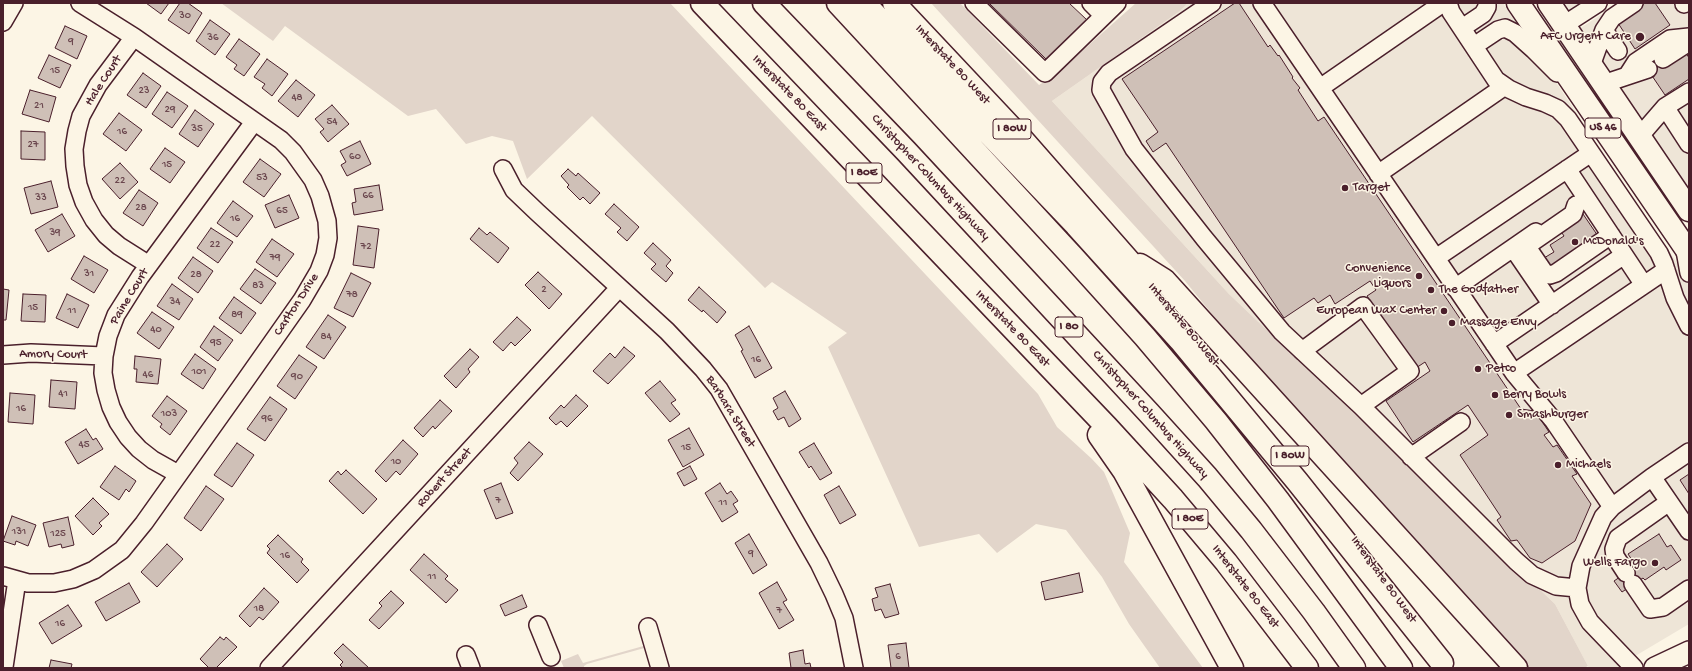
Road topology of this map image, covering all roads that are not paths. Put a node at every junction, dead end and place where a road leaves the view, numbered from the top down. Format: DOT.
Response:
graph roads {
  1 [pos="14,3"];
  2 [pos="80,3"];
  3 [pos="702,3"];
  4 [pos="764,3"];
  5 [pos="838,3"];
  6 [pos="864,3"];
  7 [pos="894,3"];
  8 [pos="974,3"];
  9 [pos="1090,3"];
  10 [pos="1117,3"];
  11 [pos="1212,3"];
  12 [pos="1262,3"];
  13 [pos="1444,3"];
  14 [pos="1448,3"];
  15 [pos="1487,3"];
  16 [pos="1518,3"];
  17 [pos="1549,3"];
  18 [pos="1598,3"];
  19 [pos="1634,3"];
  20 [pos="1103,15"];
  21 [pos="3,22"];
  22 [pos="1564,25"];
  23 [pos="1462,28"];
  24 [pos="1604,30"];
  25 [pos="134,36"];
  26 [pos="1689,37"];
  27 [pos="1689,42"];
  28 [pos="1474,46"];
  29 [pos="1618,51"];
  30 [pos="1663,59"];
  31 [pos="1648,70"];
  32 [pos="1597,75"];
  33 [pos="1627,76"];
  34 [pos="1505,86"];
  35 [pos="1320,88"];
  36 [pos="1689,92"];
  37 [pos="1584,99"];
  38 [pos="1665,107"];
  39 [pos="254,122"];
  40 [pos="1639,137"];
  41 [pos="1689,144"];
  42 [pos="1591,153"];
  43 [pos="503,169"];
  44 [pos="1566,169"];
  45 [pos="1378,174"];
  46 [pos="1681,186"];
  47 [pos="1581,201"];
  48 [pos="1689,210"];
  49 [pos="1610,235"];
  50 [pos="1513,248"];
  51 [pos="1686,249"];
  52 [pos="1624,255"];
  53 [pos="1127,257"];
  54 [pos="1436,258"];
  55 [pos="148,265"];
  56 [pos="1666,270"];
  57 [pos="1689,273"];
  58 [pos="1644,285"];
  59 [pos="619,288"];
  60 [pos="1456,288"];
  61 [pos="1552,305"];
  62 [pos="1689,326"];
  63 [pos="1494,344"];
  64 [pos="1302,351"];
  65 [pos="3,355"];
  66 [pos="104,356"];
  67 [pos="1514,374"];
  68 [pos="1062,381"];
  69 [pos="1360,406"];
  70 [pos="1461,422"];
  71 [pos="1689,452"];
  72 [pos="1411,457"];
  73 [pos="178,474"];
  74 [pos="1652,477"];
  75 [pos="1669,502"];
  76 [pos="1612,507"];
  77 [pos="1689,532"];
  78 [pos="10,578"];
  79 [pos="1577,588"];
  80 [pos="1689,589"];
  81 [pos="538,625"];
  82 [pos="648,628"];
  83 [pos="1689,652"];
  84 [pos="552,657"];
  85 [pos="277,665"];
  86 [pos="1444,666"];
  87 [pos="4,667"];
  88 [pos="660,668"];
  89 [pos="854,668"];
  90 [pos="1232,668"];
  91 [pos="1307,668"];
  92 [pos="1354,668"];
  93 [pos="1401,668"];
  94 [pos="1516,668"];
  95 [pos="1634,668"];
  96 [pos="1655,668"];
  1 -- 21 [label="street"];
  2 -- 25 [label="street, Carlton Drive"];
  3 -- 68 [label="highway, Interstate 80 East / I 80E"];
  4 -- 92 [label="highway, Christopher Columbus Highway / I 80"];
  5 -- 93 [label="highway"];
  6 -- 86 [label="highway"];
  7 -- 53 [label="highway, Interstate 80 West / I 80W"];
  8 -- 20 [label="street"];
  9 -- 20 [label="street"];
  10 -- 20 [label="street"];
  11 -- 64 [label="street"];
  12 -- 35 [label="street"];
  13 -- 35 [label="street"];
  14 -- 23 [label="street"];
  15 -- 23 [label="street"];
  16 -- 37 [label="highway, US 46"];
  17 -- 22 [label="highway, US 46"];
  18 -- 22 [label="street"];
  19 -- 24 [label="street"];
  22 -- 32 [label="highway, US 46"];
  23 -- 28 [label="street"];
  24 -- 29 [label="street"];
  24 -- 32 [label="street"];
  25 -- 39 [label="street, Carlton Drive"];
  25 -- 55 [label="street, Hale Court"];
  26 -- 33 [label="street"];
  27 -- 30 [label="street"];
  28 -- 34 [label="street"];
  28 -- 37 [label="street"];
  31 -- 33 [label="street"];
  32 -- 33 [label="street"];
  32 -- 40 [label="highway, US 46"];
  34 -- 42 [label="street"];
  34 -- 45 [label="street"];
  35 -- 45 [label="street"];
  36 -- 38 [label="street"];
  37 -- 51 [label="highway, US 46"];
  38 -- 40 [label="street"];
  38 -- 41 [label="street"];
  39 -- 55 [label="street, Paine Court"];
  39 -- 73 [label="street, Carlton Drive"];
  40 -- 46 [label="highway, US 46"];
  42 -- 44 [label="street"];
  42 -- 56 [label="street"];
  43 -- 59 [label="street, Barbara Street"];
  44 -- 47 [label="street"];
  44 -- 54 [label="street"];
  45 -- 54 [label="street"];
  46 -- 48 [label="highway, US 46"];
  47 -- 49 [label="street"];
  47 -- 49 [label="street"];
  47 -- 50 [label="street"];
  49 -- 52 [label="street"];
  50 -- 60 [label="street"];
  50 -- 61 [label="street"];
  51 -- 57 [label="street"];
  52 -- 58 [label="street"];
  52 -- 61 [label="street"];
  53 -- 86 [label="highway, Interstate 80 West / I 80W"];
  53 -- 94 [label="highway"];
  54 -- 60 [label="street"];
  55 -- 66 [label="street, Paine Court"];
  56 -- 58 [label="street"];
  56 -- 62 [label="street"];
  58 -- 67 [label="street"];
  59 -- 85 [label="street, Robert Street"];
  59 -- 89 [label="street, Barbara Street"];
  60 -- 63 [label="street"];
  61 -- 63 [label="street"];
  63 -- 67 [label="street"];
  64 -- 69 [label="street"];
  64 -- 69 [label="street"];
  65 -- 66 [label="street, Amory Court"];
  66 -- 73 [label="street, Paine Court"];
  67 -- 76 [label="street"];
  68 -- 90 [label="highway"];
  68 -- 91 [label="highway, Interstate 80 East / I 80E"];
  69 -- 72 [label="street"];
  70 -- 72 [label="street"];
  71 -- 74 [label="street"];
  72 -- 79 [label="street"];
  73 -- 78 [label="street, Carlton Drive"];
  74 -- 75 [label="street"];
  74 -- 76 [label="street"];
  75 -- 77 [label="street"];
  75 -- 80 [label="street"];
  76 -- 79 [label="street"];
  78 -- 87 [label="street"];
  79 -- 95 [label="street"];
  81 -- 84 [label="street"];
  82 -- 88 [label="street"];
  83 -- 96 [label="main road"];
}
